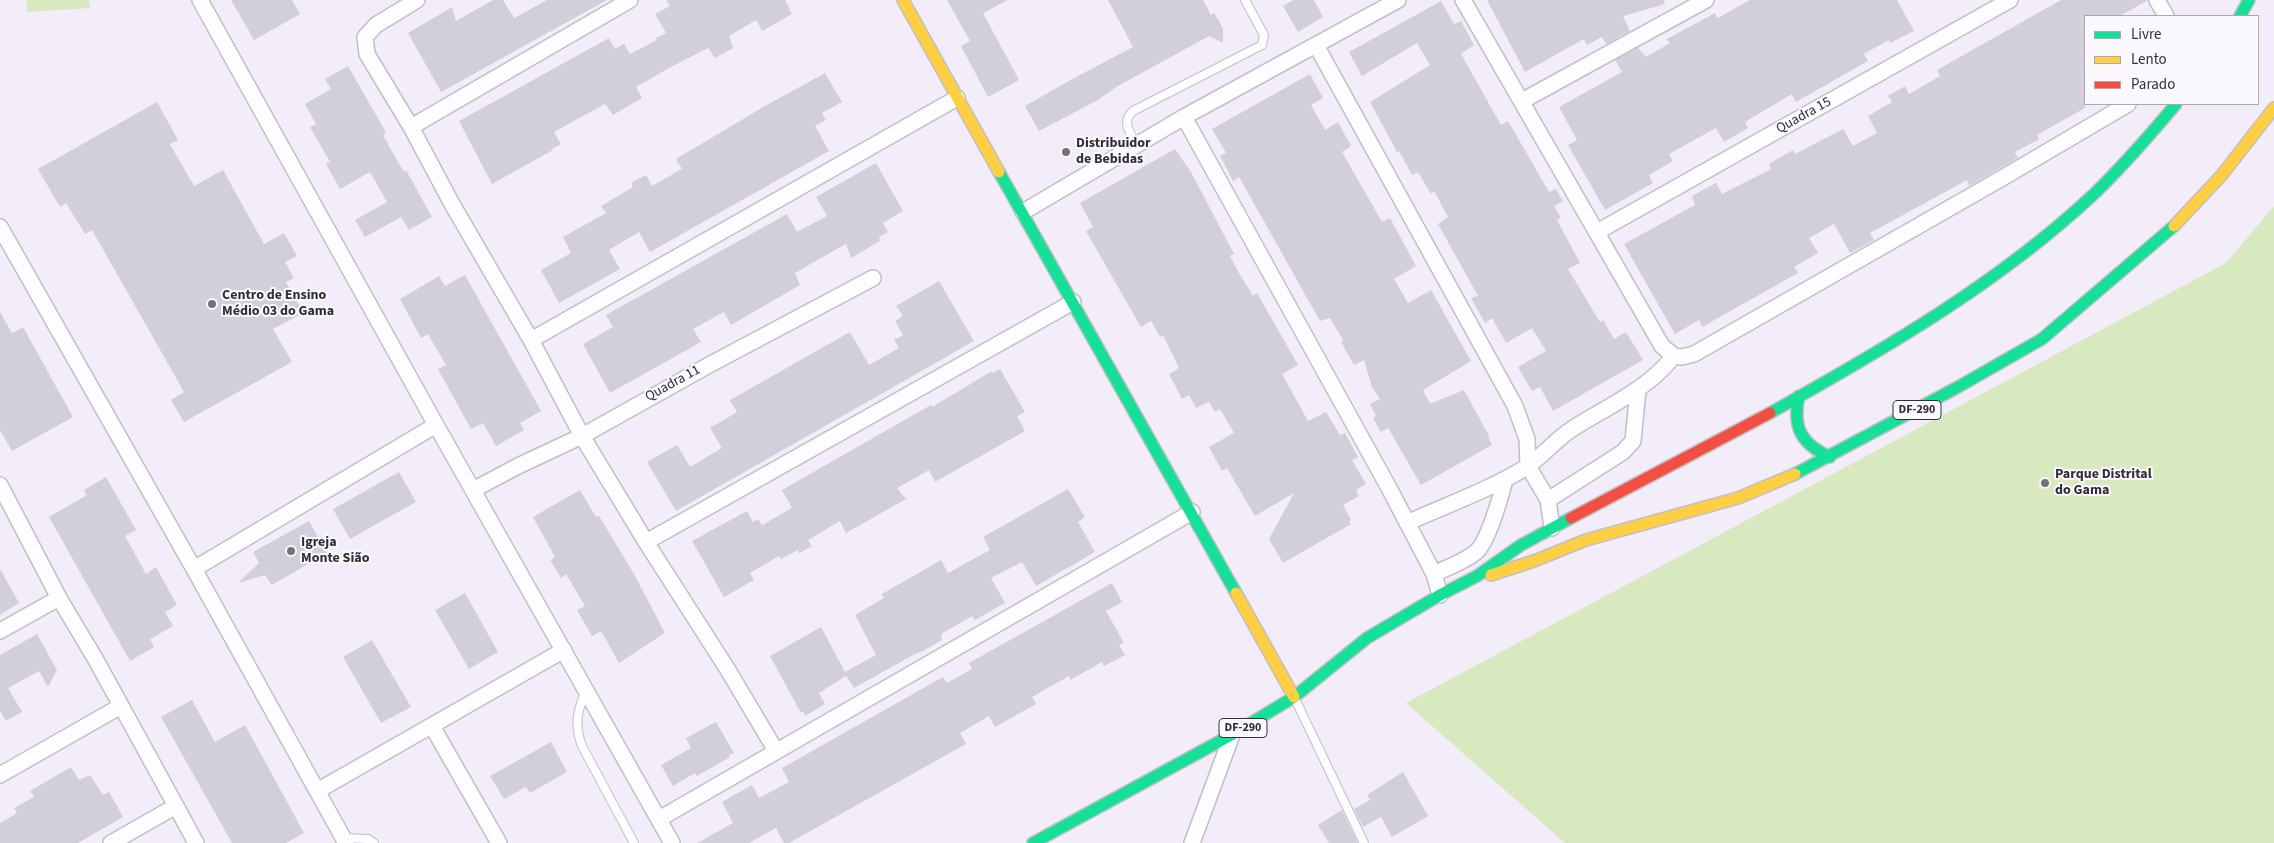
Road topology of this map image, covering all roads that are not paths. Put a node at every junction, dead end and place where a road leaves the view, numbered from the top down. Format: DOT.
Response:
graph roads {
  1 [pos="200,0"];
  2 [pos="417,0"];
  3 [pos="630,0"];
  4 [pos="903,0"];
  5 [pos="1245,0"];
  6 [pos="1398,0"];
  7 [pos="1463,0"];
  8 [pos="1706,0"];
  9 [pos="2010,0"];
  10 [pos="2157,0"];
  11 [pos="2249,0"];
  12 [pos="2165,15"];
  13 [pos="2241,15"];
  14 [pos="1316,46"];
  15 [pos="957,98"];
  16 [pos="1522,101"];
  17 [pos="2126,105"];
  18 [pos="2175,105"];
  19 [pos="2274,108"];
  20 [pos="1184,117"];
  21 [pos="411,127"];
  22 [pos="1137,146"];
  23 [pos="1023,212"];
  24 [pos="1,232"];
  25 [pos="1598,232"];
  26 [pos="873,278"];
  27 [pos="1073,302"];
  28 [pos="532,340"];
  29 [pos="1674,356"];
  30 [pos="1638,390"];
  31 [pos="1799,396"];
  32 [pos="436,425"];
  33 [pos="582,436"];
  34 [pos="1830,457"];
  35 [pos="1528,466"];
  36 [pos="1504,480"];
  37 [pos="0,486"];
  38 [pos="474,490"];
  39 [pos="1548,500"];
  40 [pos="1192,512"];
  41 [pos="1407,523"];
  42 [pos="1552,528"];
  43 [pos="646,542"];
  44 [pos="194,569"];
  45 [pos="1434,574"];
  46 [pos="1477,576"];
  47 [pos="1440,595"];
  48 [pos="60,598"];
  49 [pos="0,631"];
  50 [pos="564,650"];
  51 [pos="586,691"];
  52 [pos="1294,697"];
  53 [pos="121,706"];
  54 [pos="432,726"];
  55 [pos="1233,734"];
  56 [pos="776,751"];
  57 [pos="0,775"];
  58 [pos="317,791"];
  59 [pos="176,806"];
  60 [pos="659,819"];
  61 [pos="344,840"];
  62 [pos="111,843"];
  63 [pos="196,843"];
  64 [pos="374,843"];
  65 [pos="500,843"];
  66 [pos="634,843"];
  67 [pos="672,843"];
  68 [pos="1034,843"];
  69 [pos="1192,843"];
  70 [pos="1364,843"];
  1 -- 32 [label="street"];
  2 -- 21 [label="street"];
  3 -- 21 [label="street"];
  4 -- 15 [label="main road"];
  5 -- 22 [label="lane"];
  6 -- 14 [label="street"];
  7 -- 16 [label="street"];
  8 -- 16 [label="street"];
  9 -- 25 [label="street, Quadra 15"];
  10 -- 12 [label="street"];
  11 -- 13 [label="main road"];
  14 -- 20 [label="street"];
  14 -- 35 [label="street"];
  15 -- 23 [label="main road"];
  15 -- 28 [label="street"];
  16 -- 25 [label="street"];
  17 -- 29 [label="street"];
  18 -- 31 [label="main road, DF-290"];
  19 -- 34 [label="main road, DF-290"];
  20 -- 22 [label="street"];
  20 -- 41 [label="street"];
  21 -- 28 [label="street"];
  22 -- 23 [label="street"];
  23 -- 27 [label="main road"];
  24 -- 44 [label="street"];
  25 -- 29 [label="street"];
  26 -- 33 [label="street, Quadra 11"];
  27 -- 40 [label="main road"];
  27 -- 43 [label="street"];
  28 -- 33 [label="street"];
  29 -- 30 [label="street"];
  30 -- 35 [label="street"];
  30 -- 39 [label="street"];
  31 -- 34 [label="main road"];
  31 -- 42 [label="main road, DF-290"];
  32 -- 38 [label="street"];
  32 -- 44 [label="street"];
  33 -- 38 [label="street, Quadra 11"];
  33 -- 43 [label="street"];
  34 -- 46 [label="main road, DF-290"];
  35 -- 36 [label="street"];
  35 -- 39 [label="street"];
  36 -- 41 [label="street"];
  36 -- 45 [label="street"];
  37 -- 48 [label="street"];
  38 -- 50 [label="street"];
  39 -- 42 [label="street"];
  40 -- 52 [label="main road"];
  40 -- 56 [label="street"];
  41 -- 45 [label="street"];
  42 -- 46 [label="main road, DF-290"];
  43 -- 56 [label="street"];
  44 -- 58 [label="street"];
  45 -- 47 [label="street"];
  46 -- 47 [label="main road, DF-290"];
  47 -- 52 [label="main road, DF-290"];
  48 -- 49 [label="street"];
  48 -- 53 [label="street"];
  50 -- 51 [label="street"];
  50 -- 54 [label="street"];
  51 -- 60 [label="street"];
  51 -- 66 [label="lane"];
  52 -- 55 [label="main road, DF-290"];
  52 -- 70 [label="lane"];
  53 -- 57 [label="street"];
  53 -- 59 [label="street"];
  54 -- 58 [label="street"];
  54 -- 65 [label="street"];
  55 -- 68 [label="main road, DF-290"];
  55 -- 69 [label="street"];
  56 -- 60 [label="street"];
  58 -- 61 [label="street"];
  59 -- 62 [label="street"];
  59 -- 63 [label="street"];
  60 -- 67 [label="street"];
  61 -- 64 [label="lane"];
}
